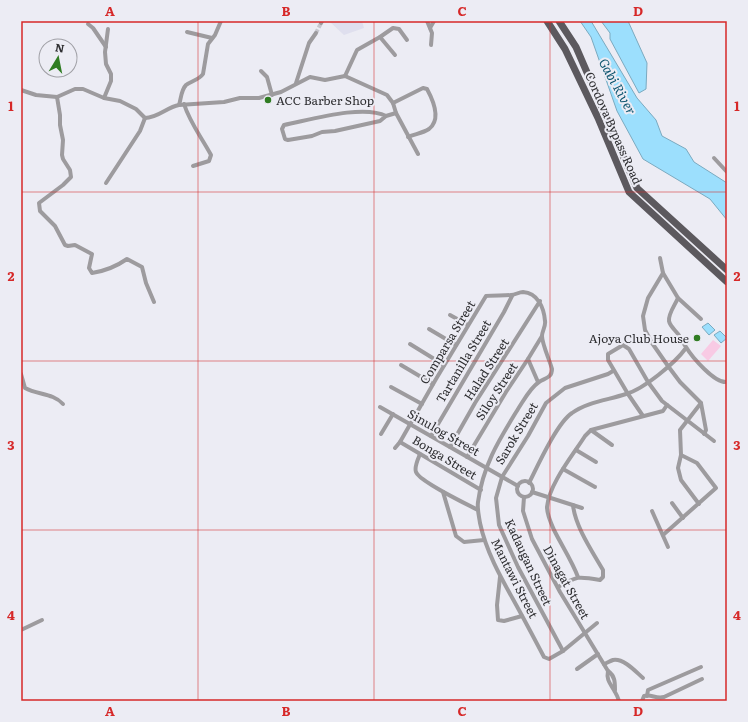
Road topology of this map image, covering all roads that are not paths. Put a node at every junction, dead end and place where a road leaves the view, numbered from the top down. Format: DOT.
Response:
graph roads {
  1 [pos="221,21"];
  2 [pos="427,21"];
  3 [pos="434,21"];
  4 [pos="548,21"];
  5 [pos="559,21"];
  6 [pos="88,24"];
  7 [pos="430,28"];
  8 [pos="108,30"];
  9 [pos="187,32"];
  10 [pos="316,33"];
  11 [pos="380,37"];
  12 [pos="212,38"];
  13 [pos="407,40"];
  14 [pos="431,44"];
  15 [pos="106,47"];
  16 [pos="395,55"];
  17 [pos="261,71"];
  18 [pos="345,76"];
  19 [pos="296,83"];
  20 [pos="21,90"];
  21 [pos="272,95"];
  22 [pos="57,98"];
  23 [pos="104,98"];
  24 [pos="393,103"];
  25 [pos="184,104"];
  26 [pos="179,105"];
  27 [pos="396,113"];
  28 [pos="386,116"];
  29 [pos="145,118"];
  30 [pos="408,137"];
  31 [pos="418,154"];
  32 [pos="714,158"];
  33 [pos="193,166"];
  34 [pos="727,172"];
  35 [pos="106,183"];
  36 [pos="660,258"];
  37 [pos="727,270"];
  38 [pos="663,273"];
  39 [pos="727,282"];
  40 [pos="512,296"];
  41 [pos="678,298"];
  42 [pos="540,301"];
  43 [pos="154,302"];
  44 [pos="450,315"];
  45 [pos="701,319"];
  46 [pos="468,325"];
  47 [pos="430,329"];
  48 [pos="542,336"];
  49 [pos="410,344"];
  50 [pos="456,345"];
  51 [pos="686,348"];
  52 [pos="528,359"];
  53 [pos="400,365"];
  54 [pos="444,365"];
  55 [pos="668,366"];
  56 [pos="614,371"];
  57 [pos="21,374"];
  58 [pos="538,382"];
  59 [pos="648,382"];
  60 [pos="727,382"];
  61 [pos="433,384"];
  62 [pos="391,387"];
  63 [pos="628,394"];
  64 [pos="701,403"];
  65 [pos="63,404"];
  66 [pos="422,404"];
  67 [pos="667,405"];
  68 [pos="380,407"];
  69 [pos="393,414"];
  70 [pos="643,416"];
  71 [pos="688,421"];
  72 [pos="410,424"];
  73 [pos="591,430"];
  74 [pos="382,434"];
  75 [pos="704,434"];
  76 [pos="431,436"];
  77 [pos="714,441"];
  78 [pos="400,442"];
  79 [pos="612,445"];
  80 [pos="395,448"];
  81 [pos="450,448"];
  82 [pos="576,450"];
  83 [pos="420,454"];
  84 [pos="681,455"];
  85 [pos="467,457"];
  86 [pos="596,462"];
  87 [pos="486,469"];
  88 [pos="563,470"];
  89 [pos="502,477"];
  90 [pos="529,483"];
  91 [pos="518,486"];
  92 [pos="595,487"];
  93 [pos="481,490"];
  94 [pos="443,492"];
  95 [pos="532,492"];
  96 [pos="524,497"];
  97 [pos="549,497"];
  98 [pos="672,503"];
  99 [pos="699,504"];
  100 [pos="573,505"];
  101 [pos="582,508"];
  102 [pos="478,510"];
  103 [pos="652,511"];
  104 [pos="683,518"];
  105 [pos="663,535"];
  106 [pos="484,540"];
  107 [pos="668,547"];
  108 [pos="500,576"];
  109 [pos="578,577"];
  110 [pos="558,587"];
  111 [pos="522,616"];
  112 [pos="42,620"];
  113 [pos="597,623"];
  114 [pos="21,630"];
  115 [pos="585,634"];
  116 [pos="563,652"];
  117 [pos="598,654"];
  118 [pos="604,664"];
  119 [pos="701,667"];
  120 [pos="577,669"];
  121 [pos="608,671"];
  122 [pos="643,678"];
  123 [pos="702,679"];
  124 [pos="615,690"];
  125 [pos="647,696"];
  126 [pos="619,701"];
  127 [pos="642,701"];
  1 -- 12 [label="street"];
  2 -- 7 [label="street"];
  3 -- 7 [label="street"];
  4 -- 39 [label="main road, Cordova Bypass Road"];
  5 -- 37 [label="main road, Cordova Bypass Road"];
  6 -- 15 [label="street"];
  7 -- 14 [label="street"];
  8 -- 15 [label="street"];
  9 -- 12 [label="street"];
  10 -- 19 [label="street"];
  11 -- 13 [label="street"];
  11 -- 16 [label="street"];
  11 -- 18 [label="street"];
  12 -- 26 [label="street"];
  15 -- 23 [label="street"];
  17 -- 21 [label="street"];
  18 -- 19 [label="street"];
  18 -- 24 [label="street"];
  19 -- 21 [label="street"];
  20 -- 22 [label="street"];
  21 -- 25 [label="street"];
  22 -- 23 [label="street"];
  22 -- 43 [label="street"];
  23 -- 29 [label="street"];
  24 -- 27 [label="street"];
  24 -- 30 [label="street"];
  25 -- 26 [label="street"];
  25 -- 33 [label="street"];
  26 -- 29 [label="street"];
  27 -- 28 [label="street"];
  27 -- 30 [label="street"];
  28 -- 28 [label="street"];
  29 -- 35 [label="street"];
  30 -- 31 [label="street"];
  32 -- 34 [label="street"];
  36 -- 38 [label="street"];
  38 -- 41 [label="street"];
  38 -- 55 [label="street"];
  40 -- 42 [label="street, Comparsa Street"];
  40 -- 46 [label="street, Comparsa Street"];
  40 -- 76 [label="street, Tartanilla Street"];
  41 -- 45 [label="street"];
  41 -- 51 [label="street"];
  42 -- 48 [label="street"];
  42 -- 81 [label="street, Halad Street"];
  44 -- 46 [label="street"];
  46 -- 50 [label="street, Comparsa Street"];
  47 -- 50 [label="street"];
  48 -- 52 [label="street, Siloy Street"];
  48 -- 58 [label="street, Mantawi Street"];
  49 -- 54 [label="street"];
  50 -- 54 [label="street, Comparsa Street"];
  51 -- 55 [label="street"];
  51 -- 60 [label="street"];
  52 -- 58 [label="street"];
  52 -- 85 [label="street, Siloy Street"];
  53 -- 61 [label="street"];
  54 -- 61 [label="street, Comparsa Street"];
  55 -- 59 [label="street"];
  55 -- 64 [label="street"];
  56 -- 59 [label="street"];
  56 -- 63 [label="street"];
  56 -- 89 [label="street, Sarok Street"];
  57 -- 65 [label="street"];
  58 -- 87 [label="street, Mantawi Street"];
  59 -- 63 [label="street"];
  59 -- 67 [label="street"];
  61 -- 66 [label="street, Comparsa Street"];
  62 -- 66 [label="street"];
  63 -- 70 [label="street"];
  63 -- 90 [label="street"];
  64 -- 71 [label="street"];
  64 -- 75 [label="street"];
  66 -- 72 [label="street, Comparsa Street"];
  67 -- 70 [label="street"];
  67 -- 71 [label="street"];
  68 -- 69 [label="street, Sinulog Street"];
  69 -- 72 [label="street, Sinulog Street"];
  69 -- 74 [label="street"];
  70 -- 73 [label="street"];
  71 -- 75 [label="street"];
  71 -- 84 [label="street"];
  72 -- 76 [label="street, Sinulog Street"];
  72 -- 78 [label="street, Comparsa Street"];
  73 -- 79 [label="street"];
  73 -- 82 [label="street"];
  75 -- 77 [label="street"];
  76 -- 81 [label="street, Sinulog Street"];
  78 -- 80 [label="street, Comparsa Street"];
  78 -- 83 [label="street, Bonga Street"];
  81 -- 85 [label="street, Sinulog Street"];
  82 -- 86 [label="street"];
  82 -- 88 [label="street"];
  83 -- 93 [label="street, Bonga Street"];
  83 -- 94 [label="street"];
  84 -- 99 [label="street"];
  84 -- 99 [label="street"];
  85 -- 87 [label="street, Sinulog Street"];
  87 -- 89 [label="street, Sinulog Street"];
  87 -- 93 [label="street, Mantawi Street"];
  88 -- 92 [label="street"];
  88 -- 97 [label="street"];
  89 -- 91 [label="street, Sinulog Street"];
  89 -- 116 [label="street, Kadaugan Street"];
  90 -- 91 [label="street"];
  90 -- 95 [label="street"];
  91 -- 96 [label="street"];
  93 -- 102 [label="street, Mantawi Street"];
  94 -- 102 [label="street"];
  94 -- 106 [label="street"];
  95 -- 96 [label="street"];
  95 -- 97 [label="street"];
  96 -- 110 [label="street, Dinagat Street"];
  97 -- 100 [label="street"];
  97 -- 109 [label="street"];
  98 -- 104 [label="street"];
  99 -- 104 [label="street"];
  100 -- 101 [label="street"];
  100 -- 109 [label="street"];
  102 -- 106 [label="street, Mantawi Street"];
  103 -- 105 [label="street"];
  104 -- 105 [label="street"];
  105 -- 107 [label="street"];
  106 -- 108 [label="street, Mantawi Street"];
  108 -- 111 [label="street, Mantawi Street"];
  108 -- 111 [label="street"];
  109 -- 110 [label="street"];
  110 -- 115 [label="street, Dinagat Street"];
  111 -- 116 [label="street, Mantawi Street"];
  112 -- 114 [label="street"];
  113 -- 115 [label="street, Mantawi Street"];
  115 -- 116 [label="street, Mantawi Street"];
  115 -- 117 [label="street, Dinagat Street"];
  117 -- 118 [label="street, Dinagat Street"];
  117 -- 120 [label="street"];
  118 -- 121 [label="street, Dinagat Street"];
  118 -- 122 [label="street"];
  119 -- 125 [label="street"];
  121 -- 124 [label="street, Dinagat Street"];
  121 -- 124 [label="street, Dinagat Street"];
  123 -- 125 [label="street"];
  124 -- 126 [label="street, Dinagat Street"];
  125 -- 127 [label="street"];
}
